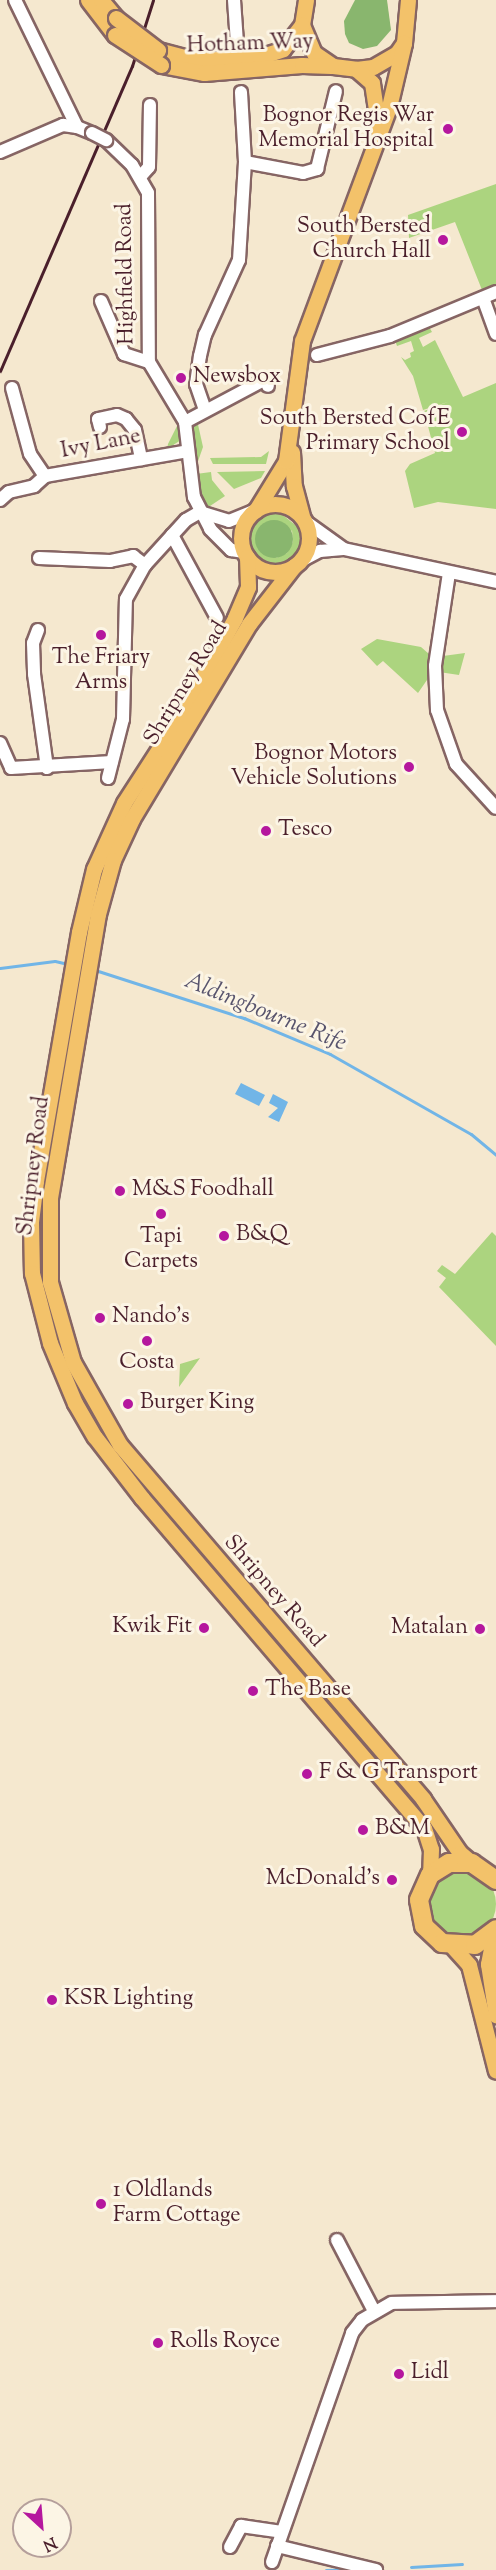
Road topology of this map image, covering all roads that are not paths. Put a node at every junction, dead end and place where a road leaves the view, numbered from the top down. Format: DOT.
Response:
graph roads {
  1 [pos="15,0"];
  2 [pos="88,0"];
  3 [pos="101,0"];
  4 [pos="234,0"];
  5 [pos="306,0"];
  6 [pos="408,0"];
  7 [pos="302,25"];
  8 [pos="237,39"];
  9 [pos="404,43"];
  10 [pos="262,62"];
  11 [pos="333,66"];
  12 [pos="356,69"];
  13 [pos="336,91"];
  14 [pos="241,92"];
  15 [pos="150,105"];
  16 [pos="77,127"];
  17 [pos="379,133"];
  18 [pos="0,152"];
  19 [pos="245,162"];
  20 [pos="140,177"];
  21 [pos="496,292"];
  22 [pos="483,298"];
  23 [pos="101,301"];
  24 [pos="496,334"];
  25 [pos="317,355"];
  26 [pos="149,362"];
  27 [pos="268,386"];
  28 [pos="12,388"];
  29 [pos="205,410"];
  30 [pos="185,422"];
  31 [pos="100,428"];
  32 [pos="291,443"];
  33 [pos="188,451"];
  34 [pos="141,459"];
  35 [pos="45,476"];
  36 [pos="0,500"];
  37 [pos="255,511"];
  38 [pos="200,512"];
  39 [pos="303,519"];
  40 [pos="172,535"];
  41 [pos="344,549"];
  42 [pos="246,554"];
  43 [pos="39,558"];
  44 [pos="296,564"];
  45 [pos="145,565"];
  46 [pos="449,573"];
  47 [pos="496,582"];
  48 [pos="217,618"];
  49 [pos="38,630"];
  50 [pos="0,743"];
  51 [pos="111,762"];
  52 [pos="47,768"];
  53 [pos="108,778"];
  54 [pos="496,808"];
  55 [pos="472,1863"];
  56 [pos="430,1875"];
  57 [pos="494,1876"];
  58 [pos="495,1931"];
  59 [pos="452,1946"];
  60 [pos="496,2015"];
  61 [pos="496,2071"];
  62 [pos="337,2240"];
  63 [pos="496,2301"];
  64 [pos="374,2311"];
  65 [pos="282,2532"];
  66 [pos="277,2546"];
  67 [pos="230,2547"];
  68 [pos="272,2562"];
  69 [pos="376,2570"];
  1 -- 16 [label="street"];
  2 -- 10 [label="main road, Hotham Way, bridge"];
  3 -- 10 [label="main road, Hotham Way, bridge"];
  4 -- 8 [label="street"];
  5 -- 7 [label="main road"];
  6 -- 9 [label="main road, Shripney Road"];
  7 -- 10 [label="main road, Hotham Way"];
  7 -- 11 [label="main road"];
  9 -- 12 [label="main road"];
  9 -- 17 [label="main road, Shripney Road"];
  10 -- 11 [label="main road, Hotham Way"];
  11 -- 12 [label="main road, Hotham Way"];
  12 -- 17 [label="main road, Shripney Road"];
  13 -- 19 [label="street"];
  14 -- 19 [label="street"];
  15 -- 20 [label="street"];
  16 -- 18 [label="street"];
  16 -- 20 [label="street, Highfield Road, bridge"];
  17 -- 32 [label="main road, Shripney Road"];
  19 -- 29 [label="street"];
  20 -- 26 [label="street, Highfield Road"];
  21 -- 22 [label="street"];
  22 -- 24 [label="street"];
  22 -- 25 [label="street"];
  23 -- 26 [label="street"];
  26 -- 30 [label="street, Highfield Road"];
  27 -- 29 [label="street"];
  28 -- 35 [label="street, Ivy Lane"];
  29 -- 30 [label="street"];
  30 -- 33 [label="street, Highfield Road"];
  31 -- 34 [label="street"];
  32 -- 37 [label="main road, Shripney Road"];
  32 -- 39 [label="main road, Shripney Road"];
  33 -- 34 [label="street, Ivy Lane"];
  33 -- 38 [label="street, Highfield Road"];
  34 -- 35 [label="street, Ivy Lane"];
  35 -- 36 [label="street"];
  37 -- 38 [label="street"];
  37 -- 39 [label="main road"];
  37 -- 42 [label="main road, Shripney Road"];
  38 -- 40 [label="street, Shripney Road"];
  38 -- 42 [label="street, Highfield Road"];
  39 -- 41 [label="street"];
  39 -- 44 [label="main road, Shripney Road"];
  40 -- 45 [label="street, Shripney Road"];
  40 -- 48 [label="street"];
  41 -- 44 [label="street"];
  41 -- 46 [label="street"];
  42 -- 44 [label="main road"];
  42 -- 56 [label="main road, Shripney Road"];
  43 -- 45 [label="street"];
  44 -- 55 [label="main road, Shripney Road"];
  45 -- 51 [label="street, Shripney Road"];
  46 -- 47 [label="street"];
  46 -- 54 [label="street"];
  49 -- 52 [label="street"];
  50 -- 52 [label="street"];
  51 -- 52 [label="street"];
  51 -- 53 [label="street, Shripney Road"];
  55 -- 56 [label="highway"];
  55 -- 57 [label="highway"];
  56 -- 59 [label="highway"];
  58 -- 59 [label="highway"];
  58 -- 60 [label="main road"];
  59 -- 61 [label="main road"];
  62 -- 64 [label="street"];
  63 -- 64 [label="street"];
  64 -- 65 [label="street"];
  65 -- 66 [label="street"];
  65 -- 67 [label="street"];
  66 -- 68 [label="street"];
  66 -- 69 [label="street"];
}
